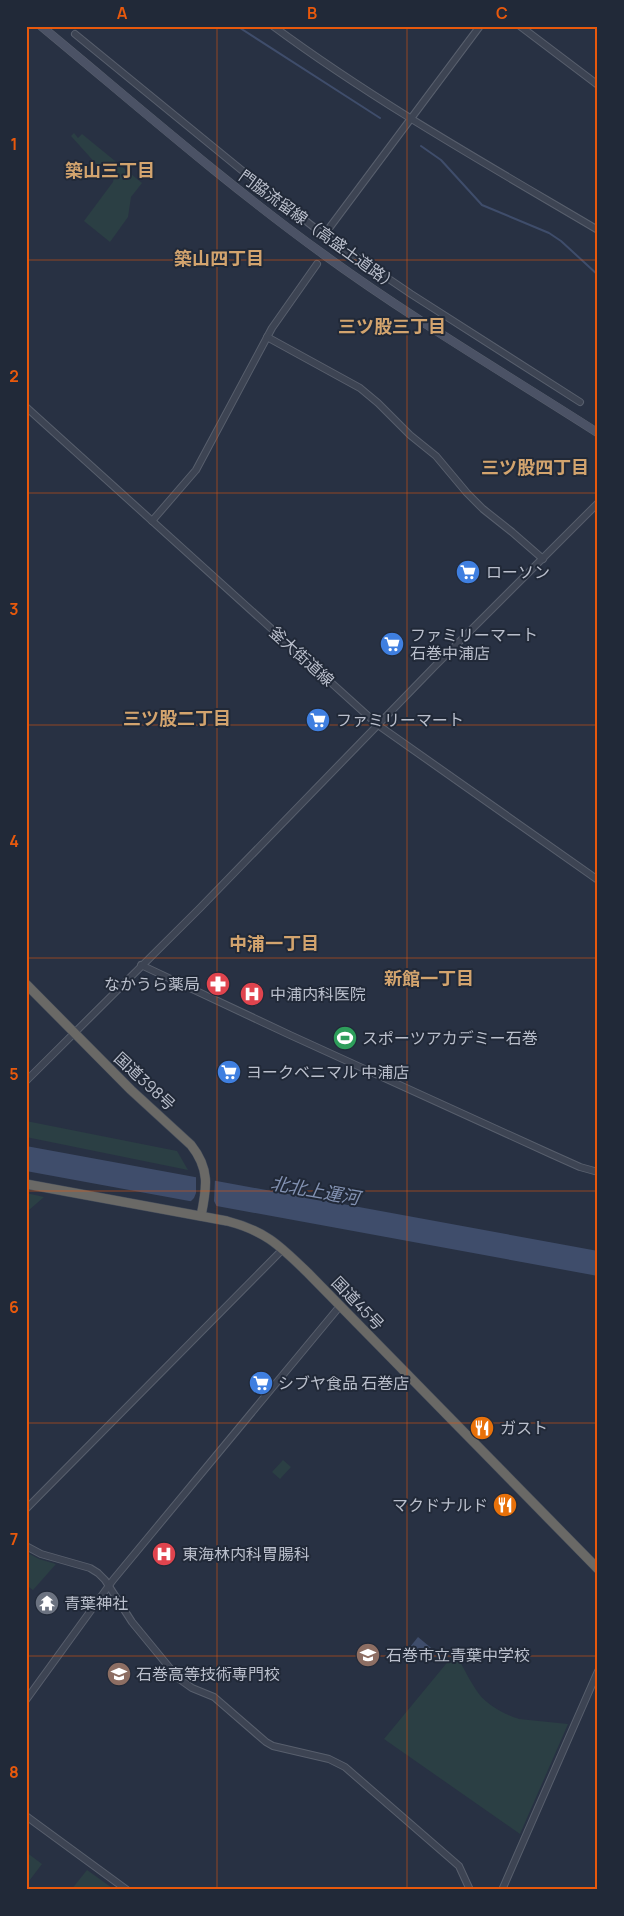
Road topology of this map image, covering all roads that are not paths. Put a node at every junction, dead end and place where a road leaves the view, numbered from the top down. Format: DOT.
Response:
graph roads {
  1 [pos="41,26"];
  2 [pos="273,26"];
  3 [pos="480,26"];
  4 [pos="520,26"];
  5 [pos="75,34"];
  6 [pos="598,85"];
  7 [pos="410,118"];
  8 [pos="598,230"];
  9 [pos="324,235"];
  10 [pos="317,264"];
  11 [pos="267,337"];
  12 [pos="580,402"];
  13 [pos="26,407"];
  14 [pos="598,433"];
  15 [pos="598,503"];
  16 [pos="152,520"];
  17 [pos="544,559"];
  18 [pos="378,725"];
  19 [pos="598,880"];
  20 [pos="141,965"];
  21 [pos="26,984"];
  22 [pos="74,1033"];
  23 [pos="26,1081"];
  24 [pos="598,1172"];
  25 [pos="26,1184"];
  26 [pos="202,1212"];
  27 [pos="283,1249"];
  28 [pos="340,1306"];
  29 [pos="26,1509"];
  30 [pos="26,1546"];
  31 [pos="598,1569"];
  32 [pos="109,1586"];
  33 [pos="598,1671"];
  34 [pos="26,1700"];
  35 [pos="26,1816"];
  36 [pos="127,1890"];
  37 [pos="470,1890"];
  38 [pos="502,1890"];
  1 -- 14 [label="main road, 門脇流留線（高盛土道路）"];
  2 -- 7 [label="street"];
  3 -- 7 [label="street"];
  4 -- 6 [label="street"];
  5 -- 9 [label="street"];
  7 -- 8 [label="street"];
  7 -- 9 [label="street"];
  9 -- 12 [label="street"];
  10 -- 11 [label="street"];
  11 -- 16 [label="street"];
  11 -- 17 [label="street"];
  13 -- 16 [label="street, 釜大街道線"];
  15 -- 17 [label="street"];
  16 -- 18 [label="street, 釜大街道線"];
  17 -- 18 [label="street"];
  18 -- 19 [label="street, 釜大街道線"];
  18 -- 20 [label="street"];
  20 -- 22 [label="street"];
  20 -- 24 [label="street"];
  21 -- 22 [label="highway, 国道398号"];
  22 -- 23 [label="street"];
  22 -- 26 [label="highway, 国道398号"];
  25 -- 26 [label="highway, 国道45号"];
  26 -- 27 [label="highway, 国道45号"];
  27 -- 28 [label="highway, 国道45号"];
  27 -- 29 [label="street"];
  28 -- 31 [label="highway, 国道45号"];
  28 -- 32 [label="street"];
  30 -- 32 [label="street"];
  32 -- 34 [label="street"];
  32 -- 37 [label="street"];
  33 -- 38 [label="street"];
  35 -- 36 [label="street"];
}
